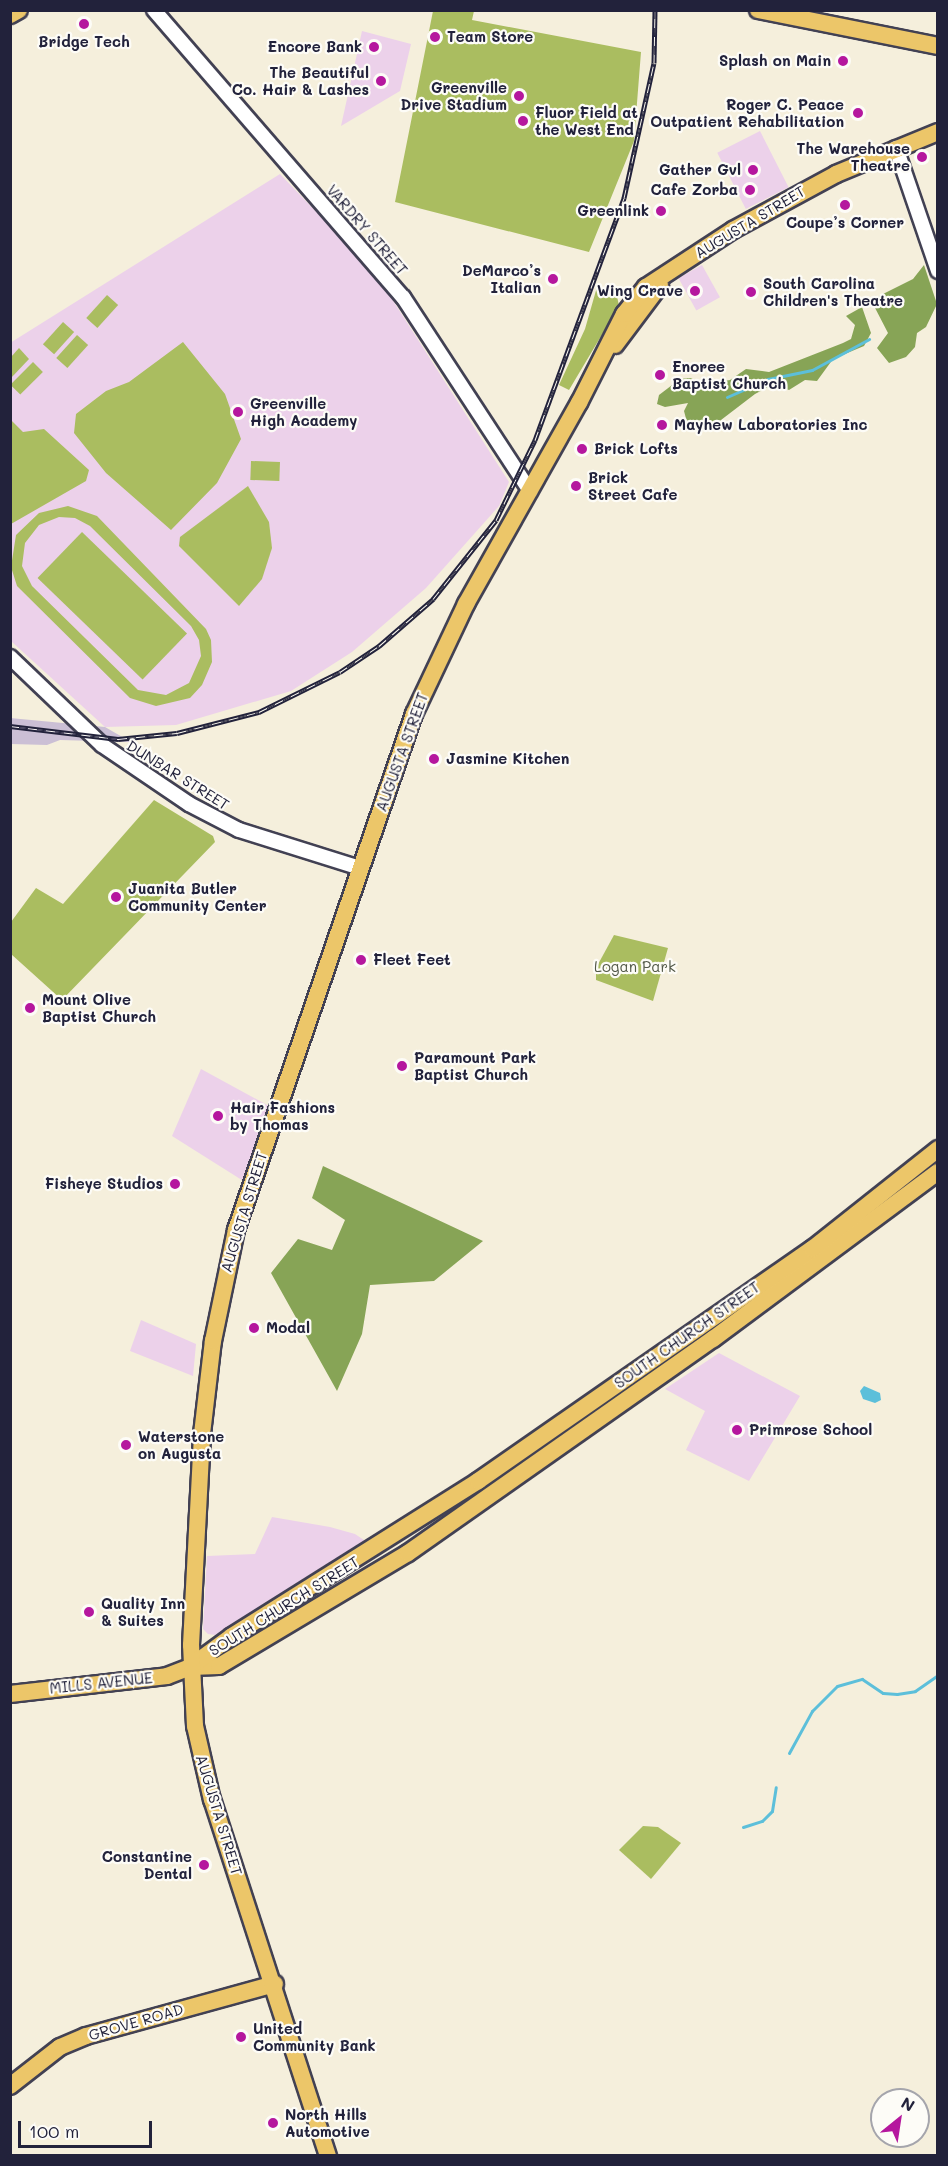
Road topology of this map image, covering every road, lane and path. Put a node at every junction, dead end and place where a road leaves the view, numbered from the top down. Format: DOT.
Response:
graph roads {
  1 [pos="20,10"];
  2 [pos="154,10"];
  3 [pos="758,10"];
  4 [pos="10,15"];
  5 [pos="938,46"];
  6 [pos="938,132"];
  7 [pos="896,148"];
  8 [pos="938,271"];
  9 [pos="530,491"];
  10 [pos="10,657"];
  11 [pos="360,868"];
  12 [pos="938,1149"];
  13 [pos="938,1172"];
  14 [pos="190,1667"];
  15 [pos="10,1694"];
  16 [pos="274,1984"];
  17 [pos="10,2085"];
  18 [pos="328,2156"];
  1 -- 4 [label="main road"];
  2 -- 9 [label="street, VARDRY STREET"];
  3 -- 5 [label="main road"];
  6 -- 7 [label="main road, AUGUSTA STREET"];
  7 -- 8 [label="street"];
  7 -- 9 [label="main road, AUGUSTA STREET"];
  9 -- 11 [label="main road, AUGUSTA STREET"];
  10 -- 11 [label="street, DUNBAR STREET"];
  11 -- 14 [label="main road, AUGUSTA STREET"];
  12 -- 14 [label="main road, SOUTH CHURCH STREET"];
  13 -- 14 [label="main road, SOUTH CHURCH STREET"];
  14 -- 15 [label="main road, MILLS AVENUE"];
  14 -- 16 [label="main road, AUGUSTA STREET"];
  16 -- 17 [label="main road, GROVE ROAD"];
  16 -- 18 [label="main road, AUGUSTA STREET"];
}
